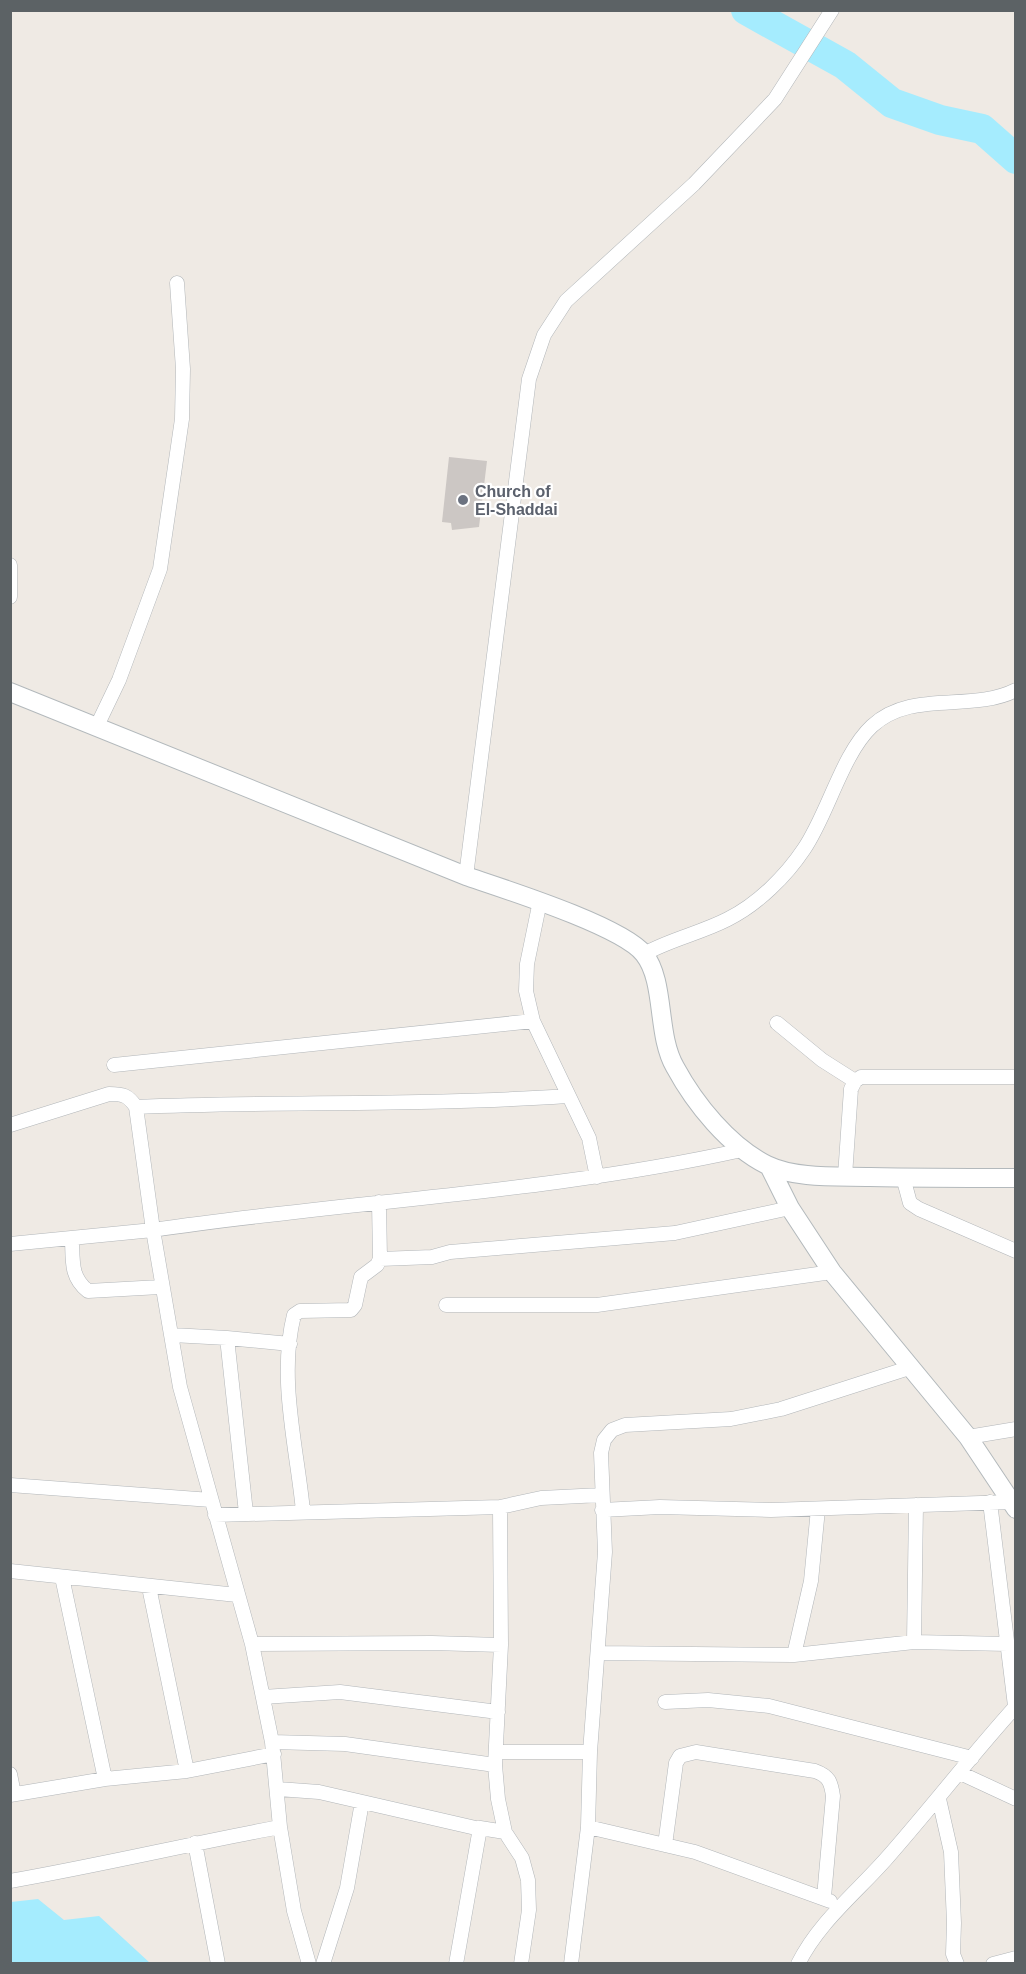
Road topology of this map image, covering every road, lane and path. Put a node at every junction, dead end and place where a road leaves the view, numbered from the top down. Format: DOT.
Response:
graph roads {
  1 [pos="832,10"];
  2 [pos="177,283"];
  3 [pos="10,566"];
  4 [pos="10,597"];
  5 [pos="1016,690"];
  6 [pos="10,692"];
  7 [pos="96,728"];
  8 [pos="466,876"];
  9 [pos="540,901"];
  10 [pos="645,954"];
  11 [pos="533,1021"];
  12 [pos="777,1023"];
  13 [pos="114,1065"];
  14 [pos="1016,1077"];
  15 [pos="855,1082"];
  16 [pos="567,1096"];
  17 [pos="136,1107"];
  18 [pos="10,1125"];
  19 [pos="742,1150"];
  20 [pos="769,1166"];
  21 [pos="844,1176"];
  22 [pos="597,1177"];
  23 [pos="903,1177"];
  24 [pos="1016,1178"];
  25 [pos="379,1202"];
  26 [pos="790,1208"];
  27 [pos="153,1230"];
  28 [pos="72,1239"];
  29 [pos="10,1244"];
  30 [pos="1016,1251"];
  31 [pos="380,1258"];
  32 [pos="832,1272"];
  33 [pos="160,1287"];
  34 [pos="446,1305"];
  35 [pos="172,1335"];
  36 [pos="227,1338"];
  37 [pos="290,1344"];
  38 [pos="912,1367"];
  39 [pos="1016,1429"];
  40 [pos="968,1437"];
  41 [pos="10,1485"];
  42 [pos="601,1495"];
  43 [pos="211,1500"];
  44 [pos="990,1502"];
  45 [pos="916,1505"];
  46 [pos="1013,1505"];
  47 [pos="500,1507"];
  48 [pos="818,1509"];
  49 [pos="602,1510"];
  50 [pos="303,1511"];
  51 [pos="246,1513"];
  52 [pos="215,1515"];
  53 [pos="10,1571"];
  54 [pos="62,1577"];
  55 [pos="149,1587"];
  56 [pos="237,1595"];
  57 [pos="914,1642"];
  58 [pos="252,1644"];
  59 [pos="1008,1644"];
  60 [pos="501,1645"];
  61 [pos="598,1653"];
  62 [pos="794,1655"];
  63 [pos="262,1697"];
  64 [pos="665,1702"];
  65 [pos="1015,1706"];
  66 [pos="498,1712"];
  67 [pos="273,1748"];
  68 [pos="590,1752"];
  69 [pos="496,1758"];
  70 [pos="972,1758"];
  71 [pos="187,1771"];
  72 [pos="960,1773"];
  73 [pos="10,1774"];
  74 [pos="105,1779"];
  75 [pos="278,1789"];
  76 [pos="12,1794"];
  77 [pos="939,1799"];
  78 [pos="1016,1799"];
  79 [pos="362,1802"];
  80 [pos="280,1827"];
  81 [pos="588,1827"];
  82 [pos="480,1829"];
  83 [pos="505,1832"];
  84 [pos="195,1843"];
  85 [pos="665,1845"];
  86 [pos="10,1881"];
  87 [pos="824,1897"];
  88 [pos="839,1907"];
  89 [pos="1016,1958"];
  90 [pos="218,1964"];
  91 [pos="309,1964"];
  92 [pos="323,1964"];
  93 [pos="456,1964"];
  94 [pos="521,1964"];
  95 [pos="571,1964"];
  96 [pos="798,1964"];
  97 [pos="957,1964"];
  98 [pos="993,1964"];
  1 -- 8 [label="street"];
  2 -- 7 [label="street"];
  3 -- 4 [label="street"];
  5 -- 10 [label="street"];
  6 -- 7 [label="street"];
  7 -- 8 [label="street"];
  8 -- 9 [label="street"];
  9 -- 10 [label="street"];
  9 -- 11 [label="street"];
  10 -- 19 [label="street"];
  11 -- 13 [label="street"];
  11 -- 16 [label="street"];
  12 -- 15 [label="street"];
  14 -- 15 [label="street"];
  15 -- 21 [label="street"];
  16 -- 17 [label="street"];
  16 -- 22 [label="street"];
  17 -- 18 [label="street"];
  17 -- 27 [label="street"];
  19 -- 20 [label="street"];
  19 -- 22 [label="street"];
  20 -- 21 [label="street"];
  20 -- 26 [label="street"];
  21 -- 23 [label="street"];
  22 -- 25 [label="street"];
  23 -- 24 [label="street"];
  23 -- 30 [label="street"];
  25 -- 27 [label="street"];
  25 -- 31 [label="street"];
  26 -- 31 [label="street"];
  26 -- 32 [label="street"];
  27 -- 28 [label="street"];
  27 -- 33 [label="street"];
  28 -- 29 [label="street"];
  28 -- 33 [label="street"];
  31 -- 37 [label="street"];
  32 -- 34 [label="street"];
  32 -- 38 [label="street"];
  33 -- 35 [label="street"];
  35 -- 36 [label="street"];
  35 -- 43 [label="street"];
  36 -- 37 [label="street"];
  36 -- 51 [label="street"];
  37 -- 50 [label="street"];
  38 -- 40 [label="street"];
  38 -- 42 [label="street"];
  39 -- 40 [label="street"];
  40 -- 46 [label="street"];
  41 -- 43 [label="street"];
  42 -- 47 [label="street"];
  42 -- 49 [label="street"];
  43 -- 52 [label="street"];
  44 -- 45 [label="street"];
  44 -- 46 [label="street"];
  44 -- 59 [label="street"];
  45 -- 48 [label="street"];
  45 -- 57 [label="street"];
  47 -- 50 [label="street"];
  47 -- 60 [label="street"];
  48 -- 49 [label="street"];
  48 -- 62 [label="street"];
  49 -- 61 [label="street"];
  50 -- 51 [label="street"];
  51 -- 52 [label="street"];
  52 -- 56 [label="street"];
  53 -- 54 [label="street"];
  54 -- 55 [label="street"];
  54 -- 74 [label="street"];
  55 -- 56 [label="street"];
  55 -- 71 [label="street"];
  56 -- 58 [label="street"];
  57 -- 59 [label="street"];
  57 -- 62 [label="street"];
  58 -- 60 [label="street"];
  58 -- 63 [label="street"];
  59 -- 65 [label="street"];
  60 -- 66 [label="street"];
  61 -- 62 [label="street"];
  61 -- 68 [label="street"];
  63 -- 66 [label="street"];
  63 -- 67 [label="street"];
  64 -- 70 [label="street"];
  65 -- 70 [label="street"];
  66 -- 69 [label="street"];
  67 -- 69 [label="street"];
  67 -- 71 [label="street"];
  67 -- 75 [label="street"];
  68 -- 69 [label="street"];
  68 -- 81 [label="street"];
  69 -- 83 [label="street"];
  70 -- 72 [label="street"];
  71 -- 74 [label="street"];
  72 -- 77 [label="street"];
  72 -- 78 [label="street"];
  73 -- 76 [label="street"];
  74 -- 76 [label="street"];
  75 -- 79 [label="street"];
  75 -- 80 [label="street"];
  77 -- 88 [label="street"];
  77 -- 97 [label="street"];
  79 -- 82 [label="street"];
  79 -- 92 [label="street"];
  80 -- 84 [label="street"];
  80 -- 91 [label="street"];
  81 -- 85 [label="street"];
  81 -- 95 [label="street"];
  82 -- 83 [label="street"];
  82 -- 93 [label="street"];
  83 -- 94 [label="street"];
  84 -- 86 [label="street"];
  84 -- 90 [label="street"];
  85 -- 87 [label="street"];
  85 -- 87 [label="street"];
  87 -- 88 [label="street"];
  88 -- 96 [label="street"];
  89 -- 98 [label="street"];
}
